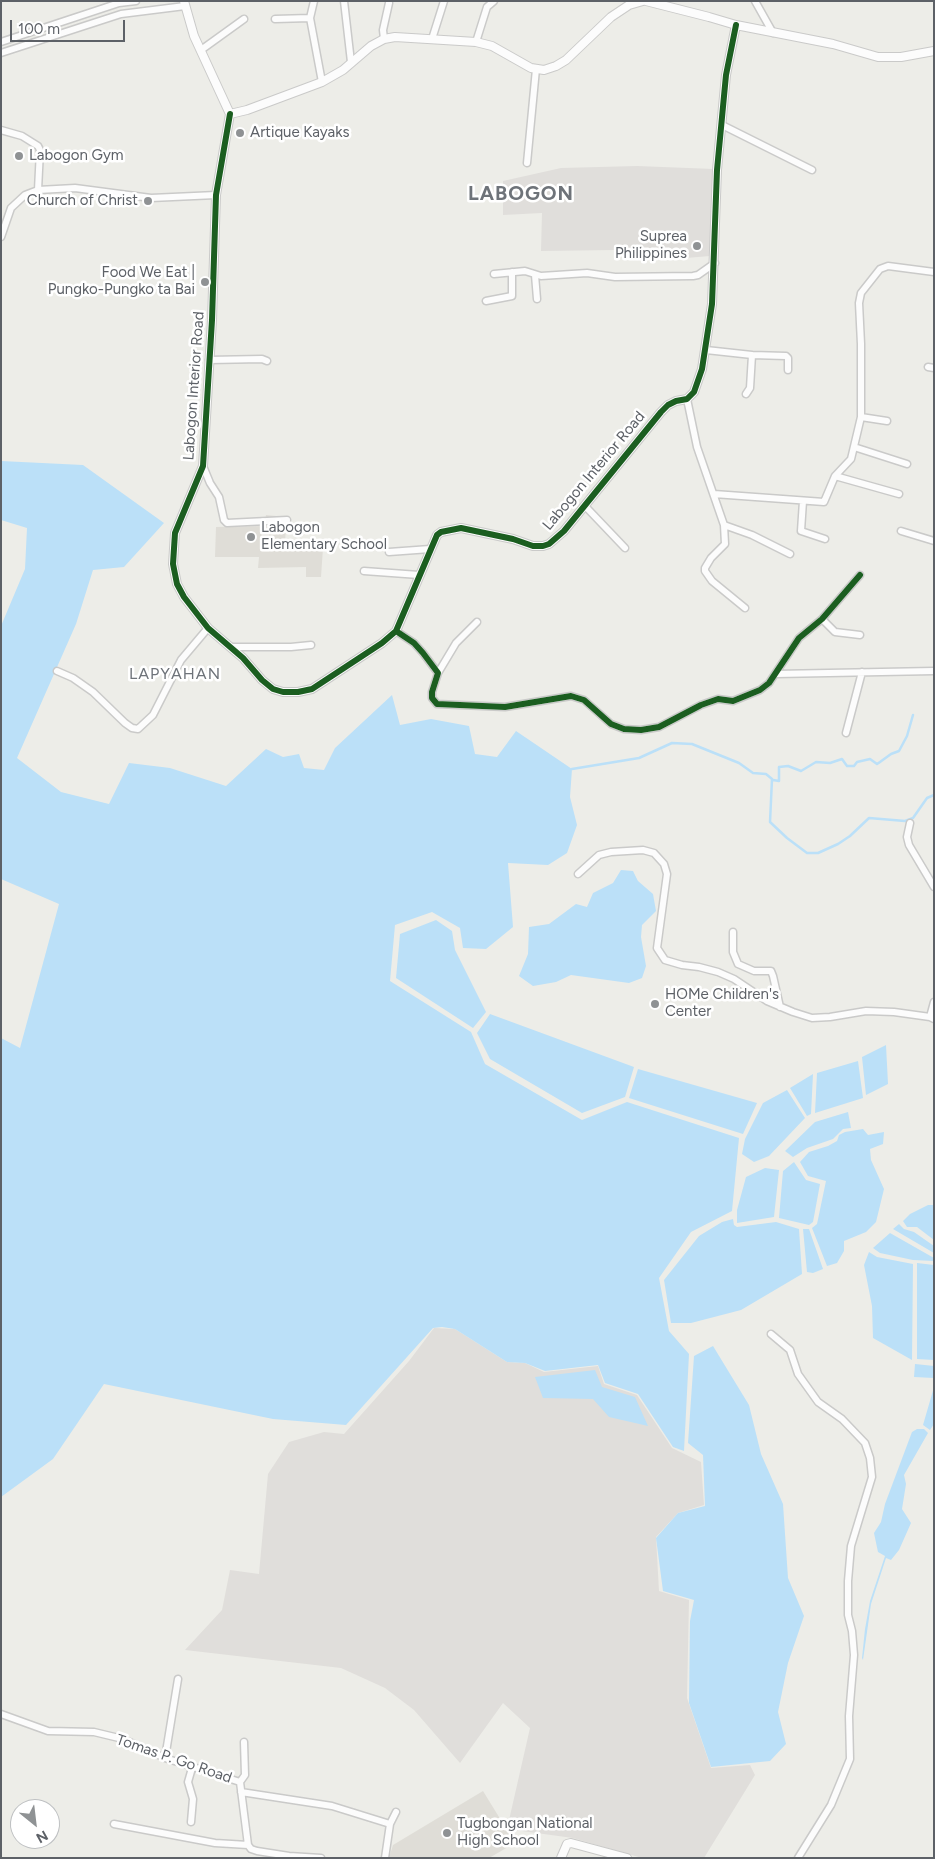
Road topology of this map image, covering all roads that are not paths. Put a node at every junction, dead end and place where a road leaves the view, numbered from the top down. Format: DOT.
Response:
graph roads {
  1 [pos="136,1"];
  2 [pos="314,1"];
  3 [pos="344,1"];
  4 [pos="444,1"];
  5 [pos="494,1"];
  6 [pos="644,1"];
  7 [pos="755,1"];
  8 [pos="184,3"];
  9 [pos="389,3"];
  10 [pos="310,18"];
  11 [pos="244,19"];
  12 [pos="275,19"];
  13 [pos="736,25"];
  14 [pos="773,33"];
  15 [pos="384,39"];
  16 [pos="432,39"];
  17 [pos="1,42"];
  18 [pos="476,42"];
  19 [pos="201,50"];
  20 [pos="934,51"];
  21 [pos="1,53"];
  22 [pos="351,62"];
  23 [pos="536,69"];
  24 [pos="322,82"];
  25 [pos="230,114"];
  26 [pos="722,124"];
  27 [pos="1,130"];
  28 [pos="527,164"];
  29 [pos="812,170"];
  30 [pos="38,190"];
  31 [pos="216,195"];
  32 [pos="1,237"];
  33 [pos="715,263"];
  34 [pos="512,272"];
  35 [pos="934,272"];
  36 [pos="494,274"];
  37 [pos="535,275"];
  38 [pos="537,299"];
  39 [pos="486,302"];
  40 [pos="706,350"];
  41 [pos="752,355"];
  42 [pos="209,360"];
  43 [pos="267,361"];
  44 [pos="788,370"];
  45 [pos="746,394"];
  46 [pos="687,399"];
  47 [pos="861,417"];
  48 [pos="887,421"];
  49 [pos="854,447"];
  50 [pos="907,464"];
  51 [pos="203,466"];
  52 [pos="835,476"];
  53 [pos="714,494"];
  54 [pos="899,494"];
  55 [pos="803,501"];
  56 [pos="584,506"];
  57 [pos="287,520"];
  58 [pos="724,525"];
  59 [pos="901,531"];
  60 [pos="825,539"];
  61 [pos="934,541"];
  62 [pos="625,548"];
  63 [pos="430,550"];
  64 [pos="389,552"];
  65 [pos="790,554"];
  66 [pos="364,571"];
  67 [pos="419,575"];
  68 [pos="860,575"];
  69 [pos="745,608"];
  70 [pos="822,619"];
  71 [pos="477,622"];
  72 [pos="208,628"];
  73 [pos="396,630"];
  74 [pos="860,636"];
  75 [pos="311,644"];
  76 [pos="230,647"];
  77 [pos="934,670"];
  78 [pos="57,671"];
  79 [pos="862,672"];
  80 [pos="438,673"];
  81 [pos="776,674"];
  82 [pos="846,733"];
  83 [pos="910,823"];
  84 [pos="578,874"];
  85 [pos="934,887"];
  86 [pos="733,932"];
  87 [pos="934,1002"];
  88 [pos="780,1007"];
  89 [pos="932,1018"];
  90 [pos="771,1334"];
  91 [pos="178,1679"];
  92 [pos="1,1714"];
  93 [pos="244,1742"];
  94 [pos="164,1758"];
  95 [pos="192,1768"];
  96 [pos="240,1782"];
  97 [pos="241,1792"];
  98 [pos="396,1812"];
  99 [pos="191,1822"];
  100 [pos="114,1824"];
  101 [pos="390,1824"];
  102 [pos="248,1845"];
  103 [pos="321,1858"];
  104 [pos="385,1858"];
  105 [pos="561,1858"];
  106 [pos="627,1858"];
  107 [pos="798,1858"];
  1 -- 17 [label="street"];
  2 -- 10 [label="street"];
  3 -- 22 [label="street"];
  4 -- 16 [label="street"];
  5 -- 18 [label="street"];
  6 -- 13 [label="street"];
  6 -- 23 [label="street"];
  7 -- 14 [label="street"];
  8 -- 19 [label="street"];
  8 -- 21 [label="street"];
  9 -- 15 [label="street"];
  10 -- 12 [label="street"];
  10 -- 24 [label="street"];
  11 -- 19 [label="street"];
  13 -- 14 [label="street"];
  13 -- 26 [label="street"];
  14 -- 20 [label="street"];
  15 -- 16 [label="street"];
  15 -- 22 [label="street"];
  16 -- 18 [label="street"];
  18 -- 23 [label="street"];
  19 -- 25 [label="street"];
  22 -- 24 [label="street"];
  23 -- 28 [label="street"];
  24 -- 25 [label="street"];
  25 -- 31 [label="street, Labogon Interior Road"];
  26 -- 29 [label="street"];
  26 -- 33 [label="street"];
  27 -- 30 [label="street"];
  30 -- 31 [label="street"];
  30 -- 32 [label="street"];
  31 -- 42 [label="street, Labogon Interior Road"];
  33 -- 37 [label="street"];
  33 -- 40 [label="street"];
  34 -- 36 [label="street"];
  34 -- 37 [label="street"];
  34 -- 39 [label="street"];
  35 -- 47 [label="street"];
  37 -- 38 [label="street"];
  40 -- 41 [label="street"];
  40 -- 46 [label="street"];
  41 -- 44 [label="street"];
  41 -- 45 [label="street"];
  42 -- 43 [label="street"];
  42 -- 51 [label="street, Labogon Interior Road"];
  46 -- 53 [label="street"];
  46 -- 56 [label="street, Labogon Interior Road"];
  47 -- 48 [label="street"];
  47 -- 49 [label="street"];
  49 -- 50 [label="street"];
  49 -- 52 [label="street"];
  51 -- 57 [label="street"];
  51 -- 72 [label="street, Labogon Interior Road"];
  52 -- 54 [label="street"];
  52 -- 55 [label="street"];
  53 -- 55 [label="street"];
  53 -- 58 [label="street"];
  55 -- 60 [label="street"];
  56 -- 62 [label="street"];
  56 -- 63 [label="street, Labogon Interior Road"];
  58 -- 65 [label="street"];
  58 -- 69 [label="street"];
  59 -- 61 [label="street"];
  63 -- 64 [label="street"];
  63 -- 67 [label="street, Labogon Interior Road"];
  66 -- 67 [label="street"];
  67 -- 73 [label="street, Labogon Interior Road"];
  68 -- 70 [label="street"];
  70 -- 74 [label="street"];
  70 -- 81 [label="street"];
  71 -- 80 [label="street"];
  72 -- 76 [label="street, Labogon Interior Road"];
  72 -- 78 [label="street"];
  73 -- 76 [label="street, Labogon Interior Road"];
  73 -- 80 [label="street"];
  75 -- 76 [label="street"];
  77 -- 79 [label="street"];
  79 -- 81 [label="street"];
  79 -- 82 [label="street"];
  80 -- 81 [label="street"];
  83 -- 85 [label="street"];
  84 -- 88 [label="street"];
  86 -- 88 [label="street"];
  87 -- 89 [label="street"];
  88 -- 89 [label="street"];
  90 -- 107 [label="street"];
  91 -- 94 [label="street"];
  92 -- 94 [label="street, Tomas P. Go Road"];
  93 -- 96 [label="street"];
  94 -- 95 [label="street, Tomas P. Go Road"];
  95 -- 96 [label="street, Tomas P. Go Road"];
  95 -- 99 [label="street"];
  96 -- 97 [label="street, Tomas P. Go Road"];
  97 -- 101 [label="street"];
  97 -- 102 [label="street, Tomas P. Go Road"];
  98 -- 101 [label="street"];
  100 -- 102 [label="street"];
  101 -- 104 [label="street"];
  102 -- 103 [label="street"];
  105 -- 106 [label="street"];
}
